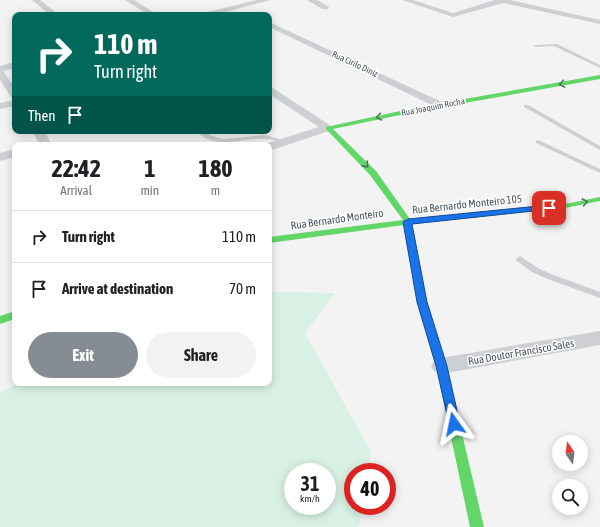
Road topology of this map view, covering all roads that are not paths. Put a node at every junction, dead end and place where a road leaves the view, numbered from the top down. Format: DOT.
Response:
graph roads {
  1 [pos="36,0"];
  2 [pos="129,0"];
  3 [pos="266,0"];
  4 [pos="311,0"];
  5 [pos="406,0"];
  6 [pos="502,0"];
  7 [pos="224,2"];
  8 [pos="325,7"];
  9 [pos="234,8"];
  10 [pos="51,12"];
  11 [pos="149,12"];
  12 [pos="218,12"];
  13 [pos="244,12"];
  14 [pos="600,22"];
  15 [pos="272,25"];
  16 [pos="536,46"];
  17 [pos="12,66"];
  18 [pos="600,67"];
  19 [pos="0,69"];
  20 [pos="0,73"];
  21 [pos="600,77"];
  22 [pos="12,91"];
  23 [pos="272,92"];
  24 [pos="12,104"];
  25 [pos="440,105"];
  26 [pos="0,106"];
  27 [pos="526,106"];
  28 [pos="328,128"];
  29 [pos="204,134"];
  30 [pos="287,142"];
  31 [pos="538,142"];
  32 [pos="272,146"];
  33 [pos="600,148"];
  34 [pos="12,154"];
  35 [pos="0,157"];
  36 [pos="600,171"];
  37 [pos="600,199"];
  38 [pos="408,222"];
  39 [pos="272,240"];
  40 [pos="520,259"];
  41 [pos="600,295"];
  42 [pos="12,316"];
  43 [pos="0,320"];
  44 [pos="600,338"];
  45 [pos="441,366"];
  46 [pos="477,527"];
  1 -- 10 [label="street"];
  2 -- 11 [label="street"];
  3 -- 9 [label="street"];
  4 -- 8 [label="street"];
  5 -- 6 [label="street"];
  6 -- 14 [label="street"];
  7 -- 9 [label="street"];
  9 -- 12 [label="street"];
  9 -- 13 [label="street"];
  15 -- 25 [label="street, Rua Cirilo Diniz"];
  16 -- 18 [label="lane"];
  17 -- 19 [label="street"];
  20 -- 22 [label="street"];
  21 -- 25 [label="main road, Rua Joaquim Rocha, one-way"];
  23 -- 28 [label="street"];
  24 -- 26 [label="street"];
  25 -- 28 [label="main road, Rua Joaquim Rocha, one-way"];
  27 -- 33 [label="lane"];
  28 -- 30 [label="street, Rua Joaquim Rocha"];
  28 -- 38 [label="main road, one-way"];
  29 -- 30 [label="lane"];
  30 -- 32 [label="street, Rua Joaquim Rocha"];
  31 -- 36 [label="lane"];
  34 -- 35 [label="street"];
  38 -- 37 [label="main road, Rua Bernardo Monteiro 105, one-way"];
  38 -- 39 [label="main road, Rua Bernardo Monteiro"];
  38 -- 45 [label="main road"];
  40 -- 41 [label="lane"];
  42 -- 43 [label="main road"];
  44 -- 45 [label="street, Rua Doutor Francisco Sales"];
  45 -- 46 [label="main road"];
}
